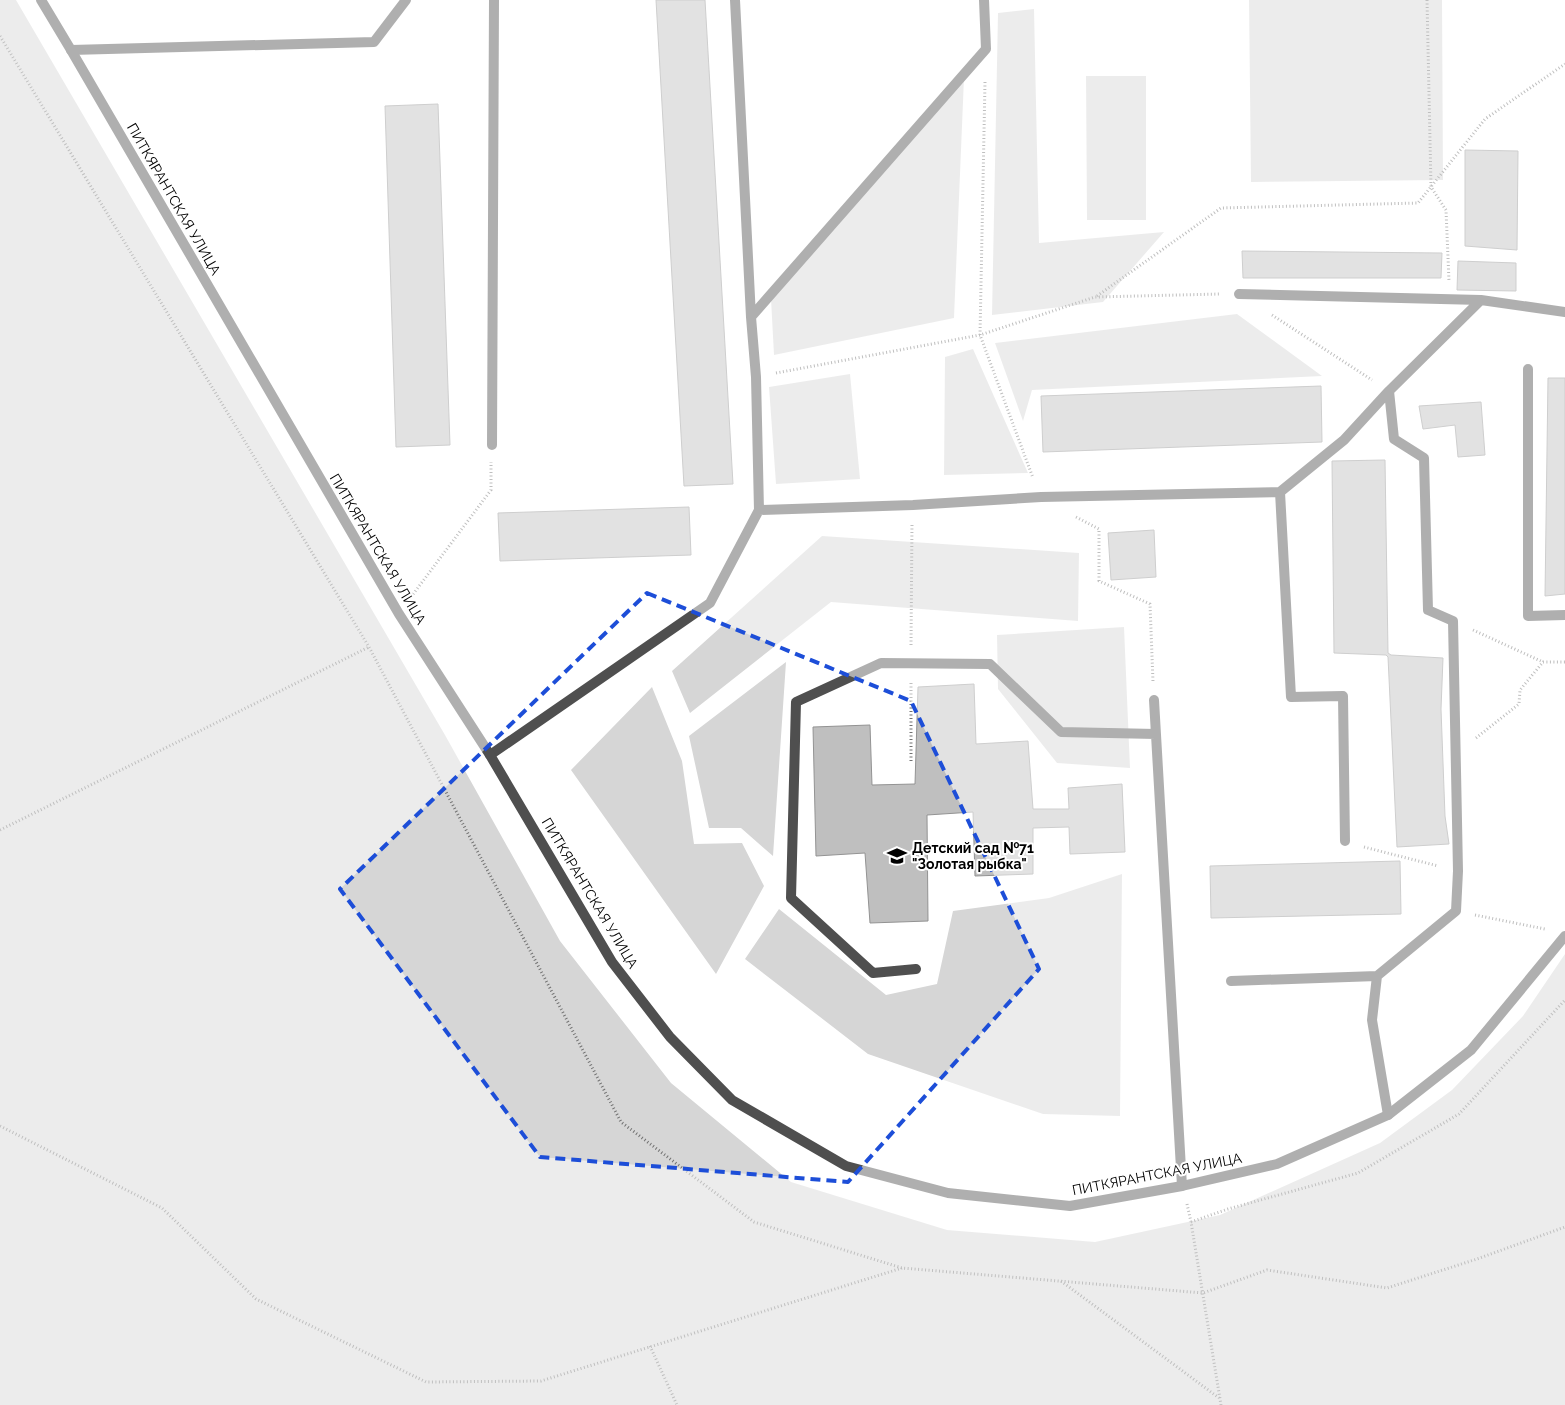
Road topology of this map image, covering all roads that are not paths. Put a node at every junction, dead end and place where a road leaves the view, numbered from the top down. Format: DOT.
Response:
graph roads {
  1 [pos="40,0"];
  2 [pos="406,0"];
  3 [pos="494,0"];
  4 [pos="735,0"];
  5 [pos="984,0"];
  6 [pos="71,50"];
  7 [pos="1239,294"];
  8 [pos="1481,300"];
  9 [pos="1565,312"];
  10 [pos="751,317"];
  11 [pos="1528,369"];
  12 [pos="1389,391"];
  13 [pos="492,445"];
  14 [pos="1280,492"];
  15 [pos="758,510"];
  16 [pos="1565,614"];
  17 [pos="1154,700"];
  18 [pos="1156,734"];
  19 [pos="490,755"];
  20 [pos="1345,841"];
  21 [pos="1565,936"];
  22 [pos="916,969"];
  23 [pos="1378,976"];
  24 [pos="1231,981"];
  25 [pos="1388,1115"];
  26 [pos="1182,1186"];
  1 -- 6 [label="street, ПИТКЯРАНТСКАЯ УЛИЦА"];
  2 -- 6 [label="street"];
  3 -- 13 [label="street"];
  4 -- 10 [label="street"];
  5 -- 10 [label="street"];
  6 -- 19 [label="street, ПИТКЯРАНТСКАЯ УЛИЦА"];
  7 -- 8 [label="street"];
  8 -- 9 [label="street"];
  8 -- 12 [label="street"];
  10 -- 15 [label="street"];
  11 -- 16 [label="street"];
  12 -- 14 [label="street"];
  12 -- 23 [label="street"];
  14 -- 15 [label="street"];
  14 -- 20 [label="street"];
  15 -- 19 [label="street"];
  17 -- 18 [label="street"];
  18 -- 22 [label="street"];
  18 -- 26 [label="street"];
  19 -- 26 [label="street, ПИТКЯРАНТСКАЯ УЛИЦА"];
  21 -- 25 [label="street, ПИТКЯРАНТСКАЯ УЛИЦА"];
  23 -- 24 [label="street"];
  23 -- 25 [label="street"];
  25 -- 26 [label="street, ПИТКЯРАНТСКАЯ УЛИЦА"];
}
